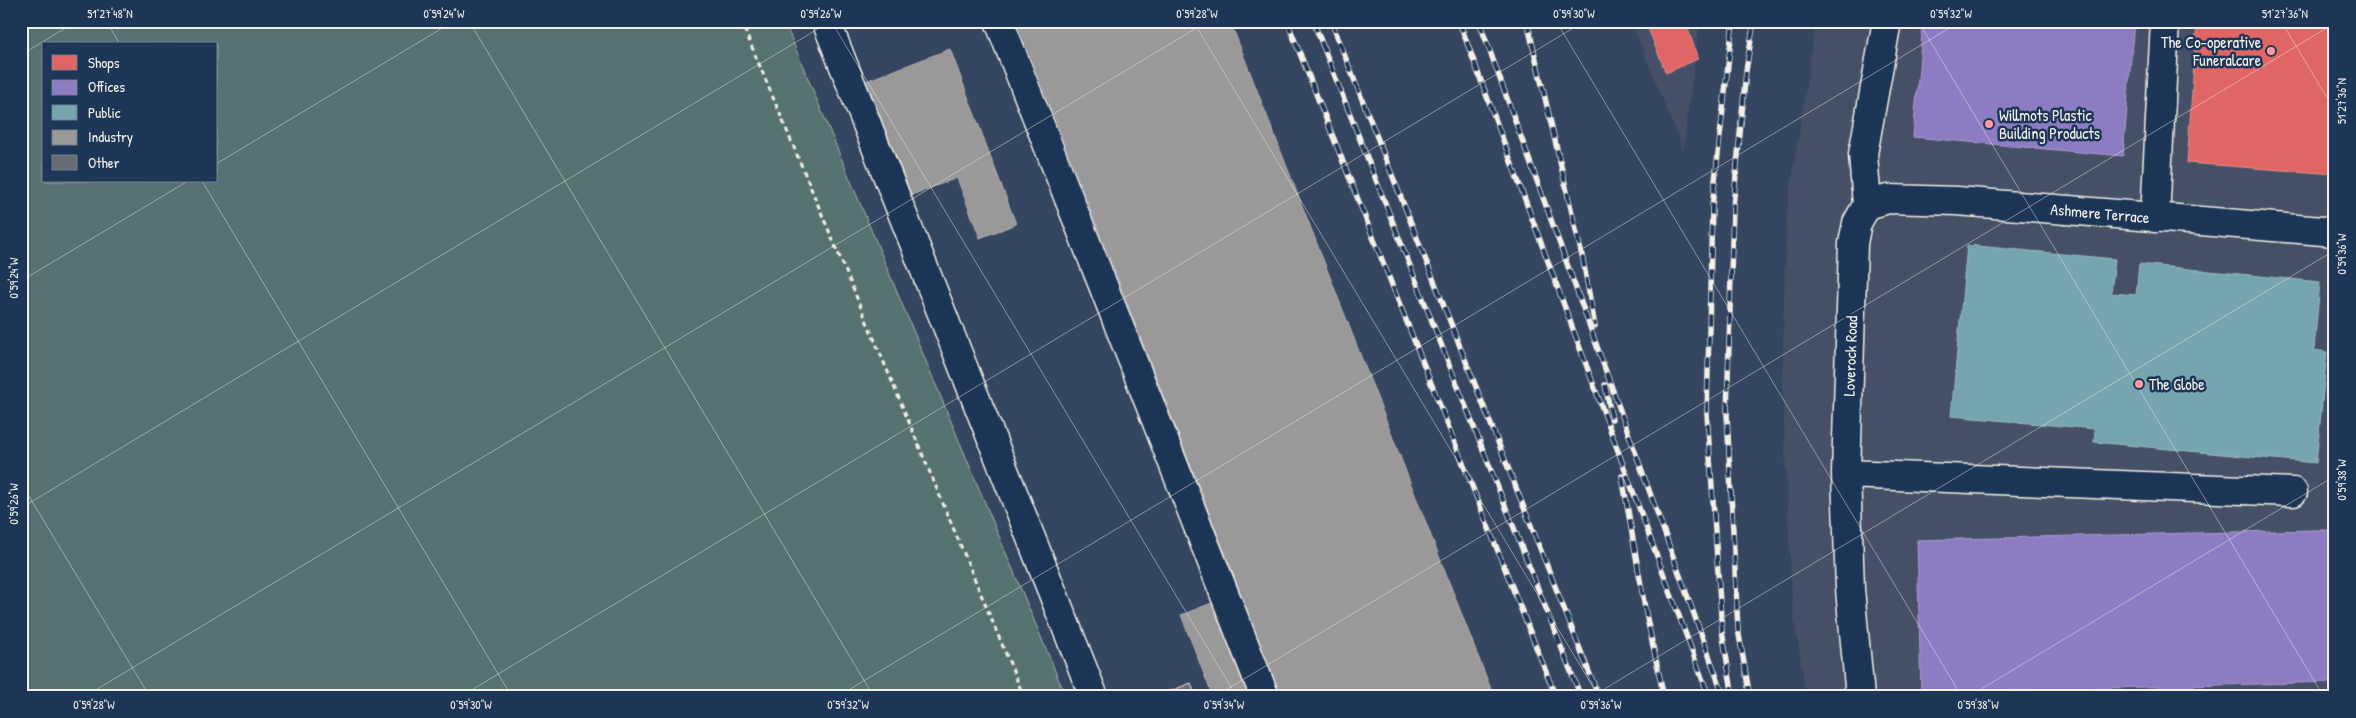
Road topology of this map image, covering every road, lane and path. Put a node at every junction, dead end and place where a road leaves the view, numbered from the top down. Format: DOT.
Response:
graph roads {
  1 [pos="741,21"];
  2 [pos="826,21"];
  3 [pos="999,21"];
  4 [pos="1887,21"];
  5 [pos="2165,21"];
  6 [pos="1867,205"];
  7 [pos="2156,218"];
  8 [pos="2335,232"];
  9 [pos="1846,474"];
  10 [pos="2293,492"];
  11 [pos="1024,697"];
  12 [pos="1094,697"];
  13 [pos="1265,697"];
  14 [pos="1860,697"];
  1 -- 11 [label="path"];
  2 -- 12 [label="street"];
  3 -- 13 [label="street"];
  4 -- 6 [label="street"];
  5 -- 7 [label="street"];
  6 -- 7 [label="street, Ashmere Terrace"];
  6 -- 9 [label="street, Loverock Road"];
  7 -- 8 [label="street, Ashmere Terrace"];
  9 -- 10 [label="street"];
  9 -- 14 [label="street, Loverock Road"];
}
